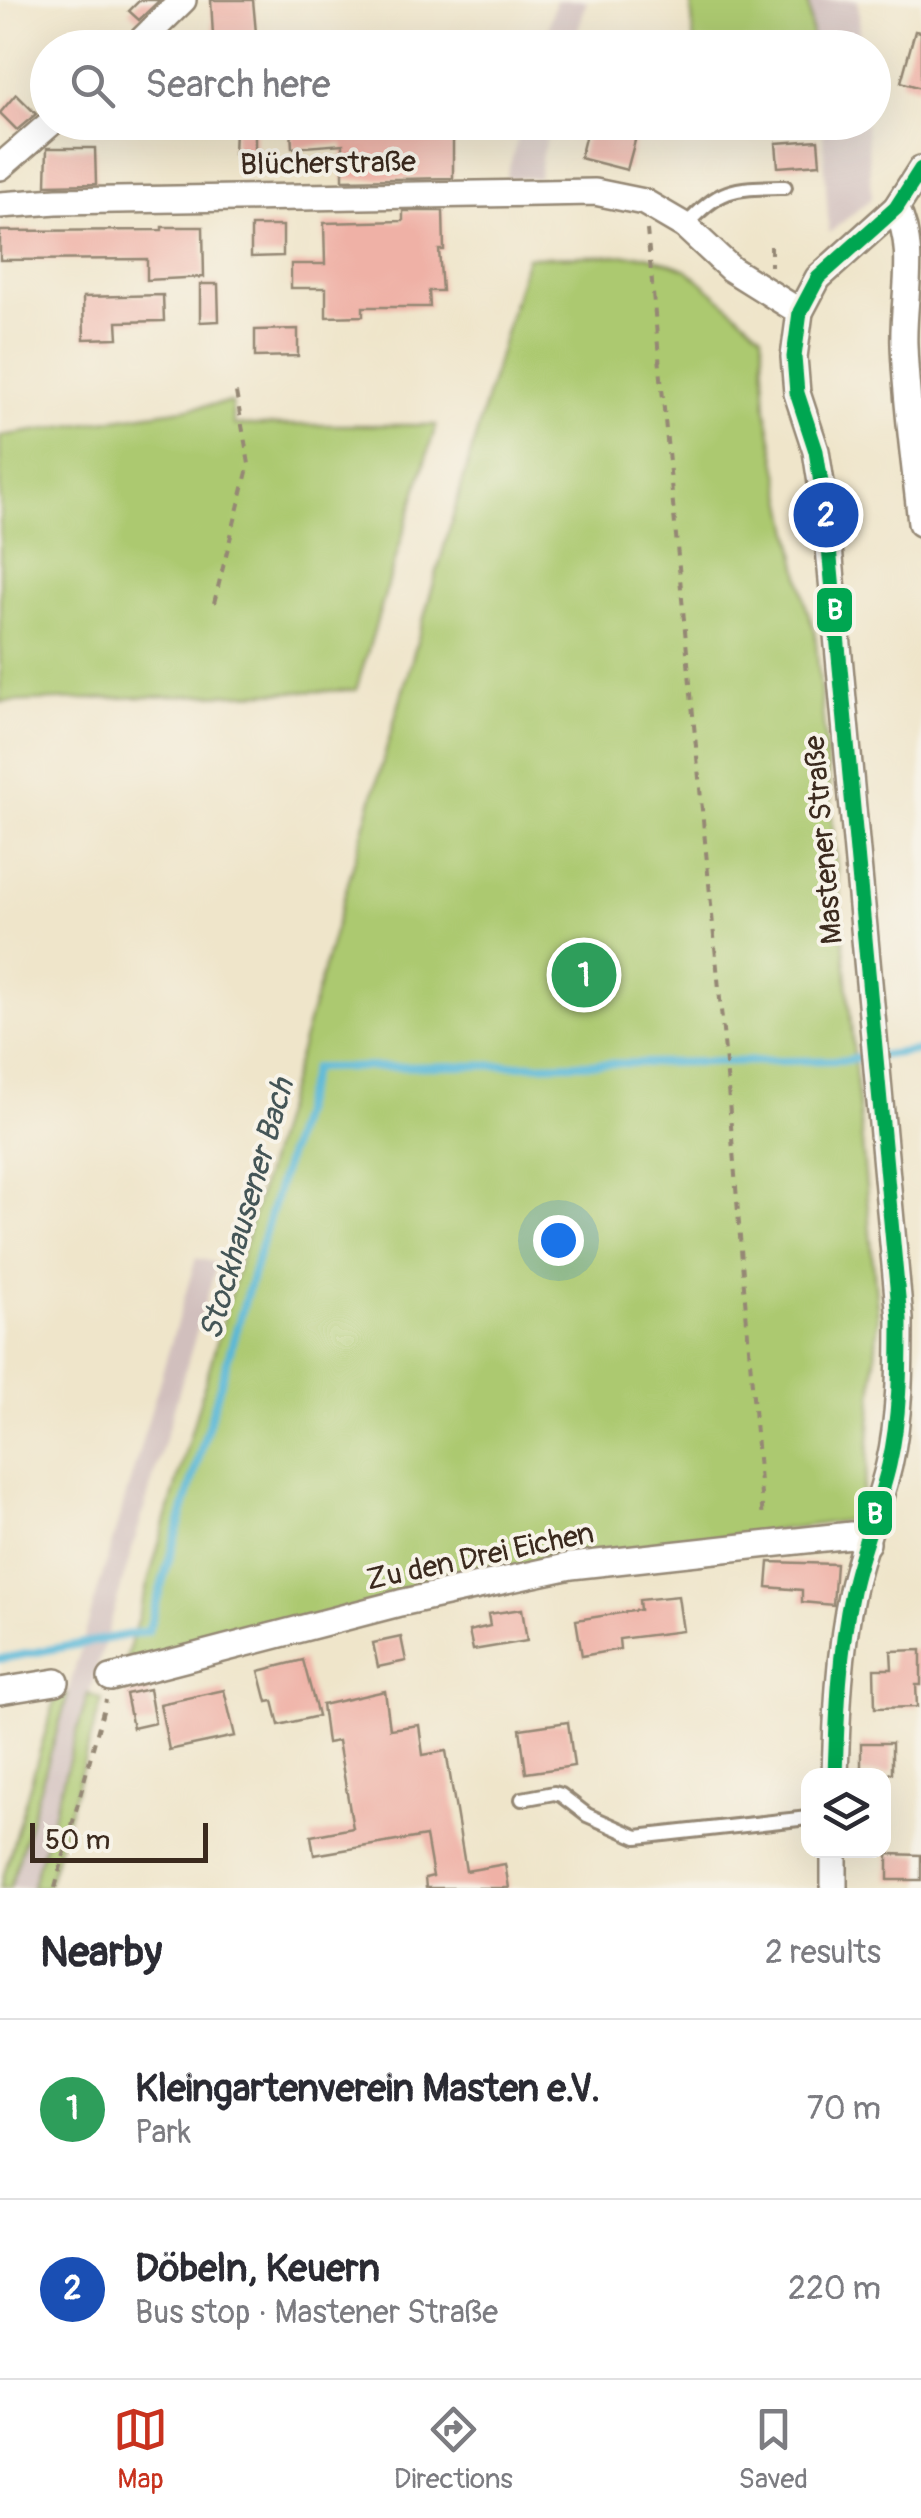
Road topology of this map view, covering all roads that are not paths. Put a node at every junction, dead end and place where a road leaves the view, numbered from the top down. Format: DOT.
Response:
graph roads {
  1 [pos="182,0"];
  2 [pos="152,30"];
  3 [pos="31,140"];
  4 [pos="0,167"];
  5 [pos="921,170"];
  6 [pos="784,186"];
  7 [pos="0,205"];
  8 [pos="896,208"];
  9 [pos="685,226"];
  10 [pos="800,312"];
  11 [pos="921,523"];
  12 [pos="867,1543"];
  13 [pos="111,1678"];
  14 [pos="56,1682"];
  15 [pos="0,1691"];
  16 [pos="836,1768"];
  17 [pos="522,1799"];
  18 [pos="801,1819"];
  19 [pos="834,1858"];
  20 [pos="834,1888"];
  1 -- 2 [label="street"];
  3 -- 4 [label="street"];
  5 -- 8 [label="street, Mastener Straße"];
  6 -- 9 [label="lane"];
  7 -- 9 [label="street, Blücherstraße"];
  8 -- 10 [label="street, Mastener Straße"];
  8 -- 11 [label="street"];
  9 -- 10 [label="street, Blücherstraße"];
  10 -- 12 [label="street, Mastener Straße"];
  12 -- 13 [label="street, Zu den Drei Eichen"];
  12 -- 16 [label="street, Mastener Straße"];
  14 -- 15 [label="street"];
  17 -- 18 [label="lane"];
  19 -- 20 [label="street"];
}
